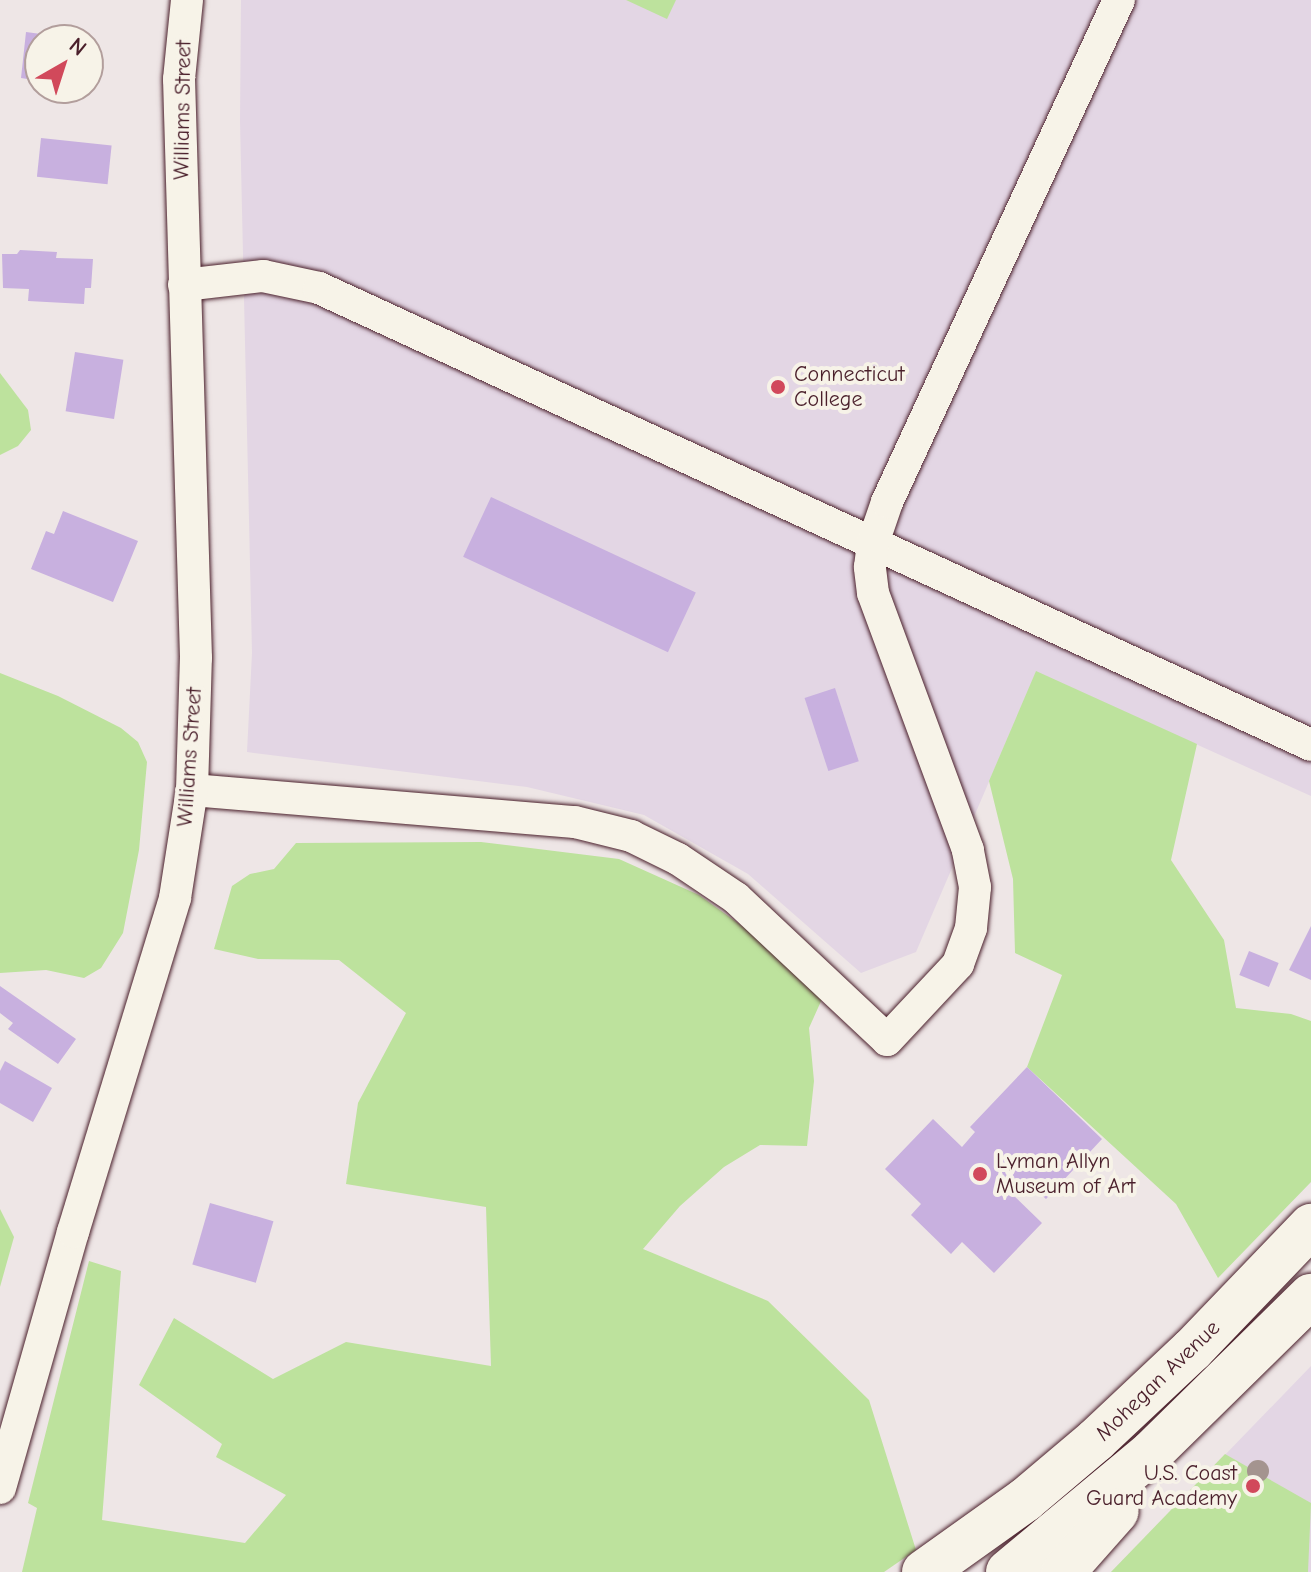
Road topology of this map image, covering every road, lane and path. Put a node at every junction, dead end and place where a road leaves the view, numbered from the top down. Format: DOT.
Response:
graph roads {
  1 [pos="187,0"];
  2 [pos="1119,0"];
  3 [pos="184,285"];
  4 [pos="873,543"];
  5 [pos="1311,745"];
  6 [pos="192,790"];
  7 [pos="1311,1226"];
  8 [pos="1311,1296"];
  9 [pos="1161,1444"];
  10 [pos="0,1488"];
  11 [pos="924,1572"];
  12 [pos="1008,1572"];
  13 [pos="1063,1572"];
  1 -- 3 [label="street, Williams Street"];
  2 -- 4 [label="street"];
  3 -- 4 [label="street"];
  3 -- 6 [label="street, Williams Street"];
  4 -- 5 [label="street"];
  4 -- 6 [label="street"];
  6 -- 10 [label="street, Williams Street"];
  7 -- 11 [label="highway, Mohegan Avenue"];
  8 -- 9 [label="highway"];
  9 -- 12 [label="highway"];
  9 -- 13 [label="highway"];
}
